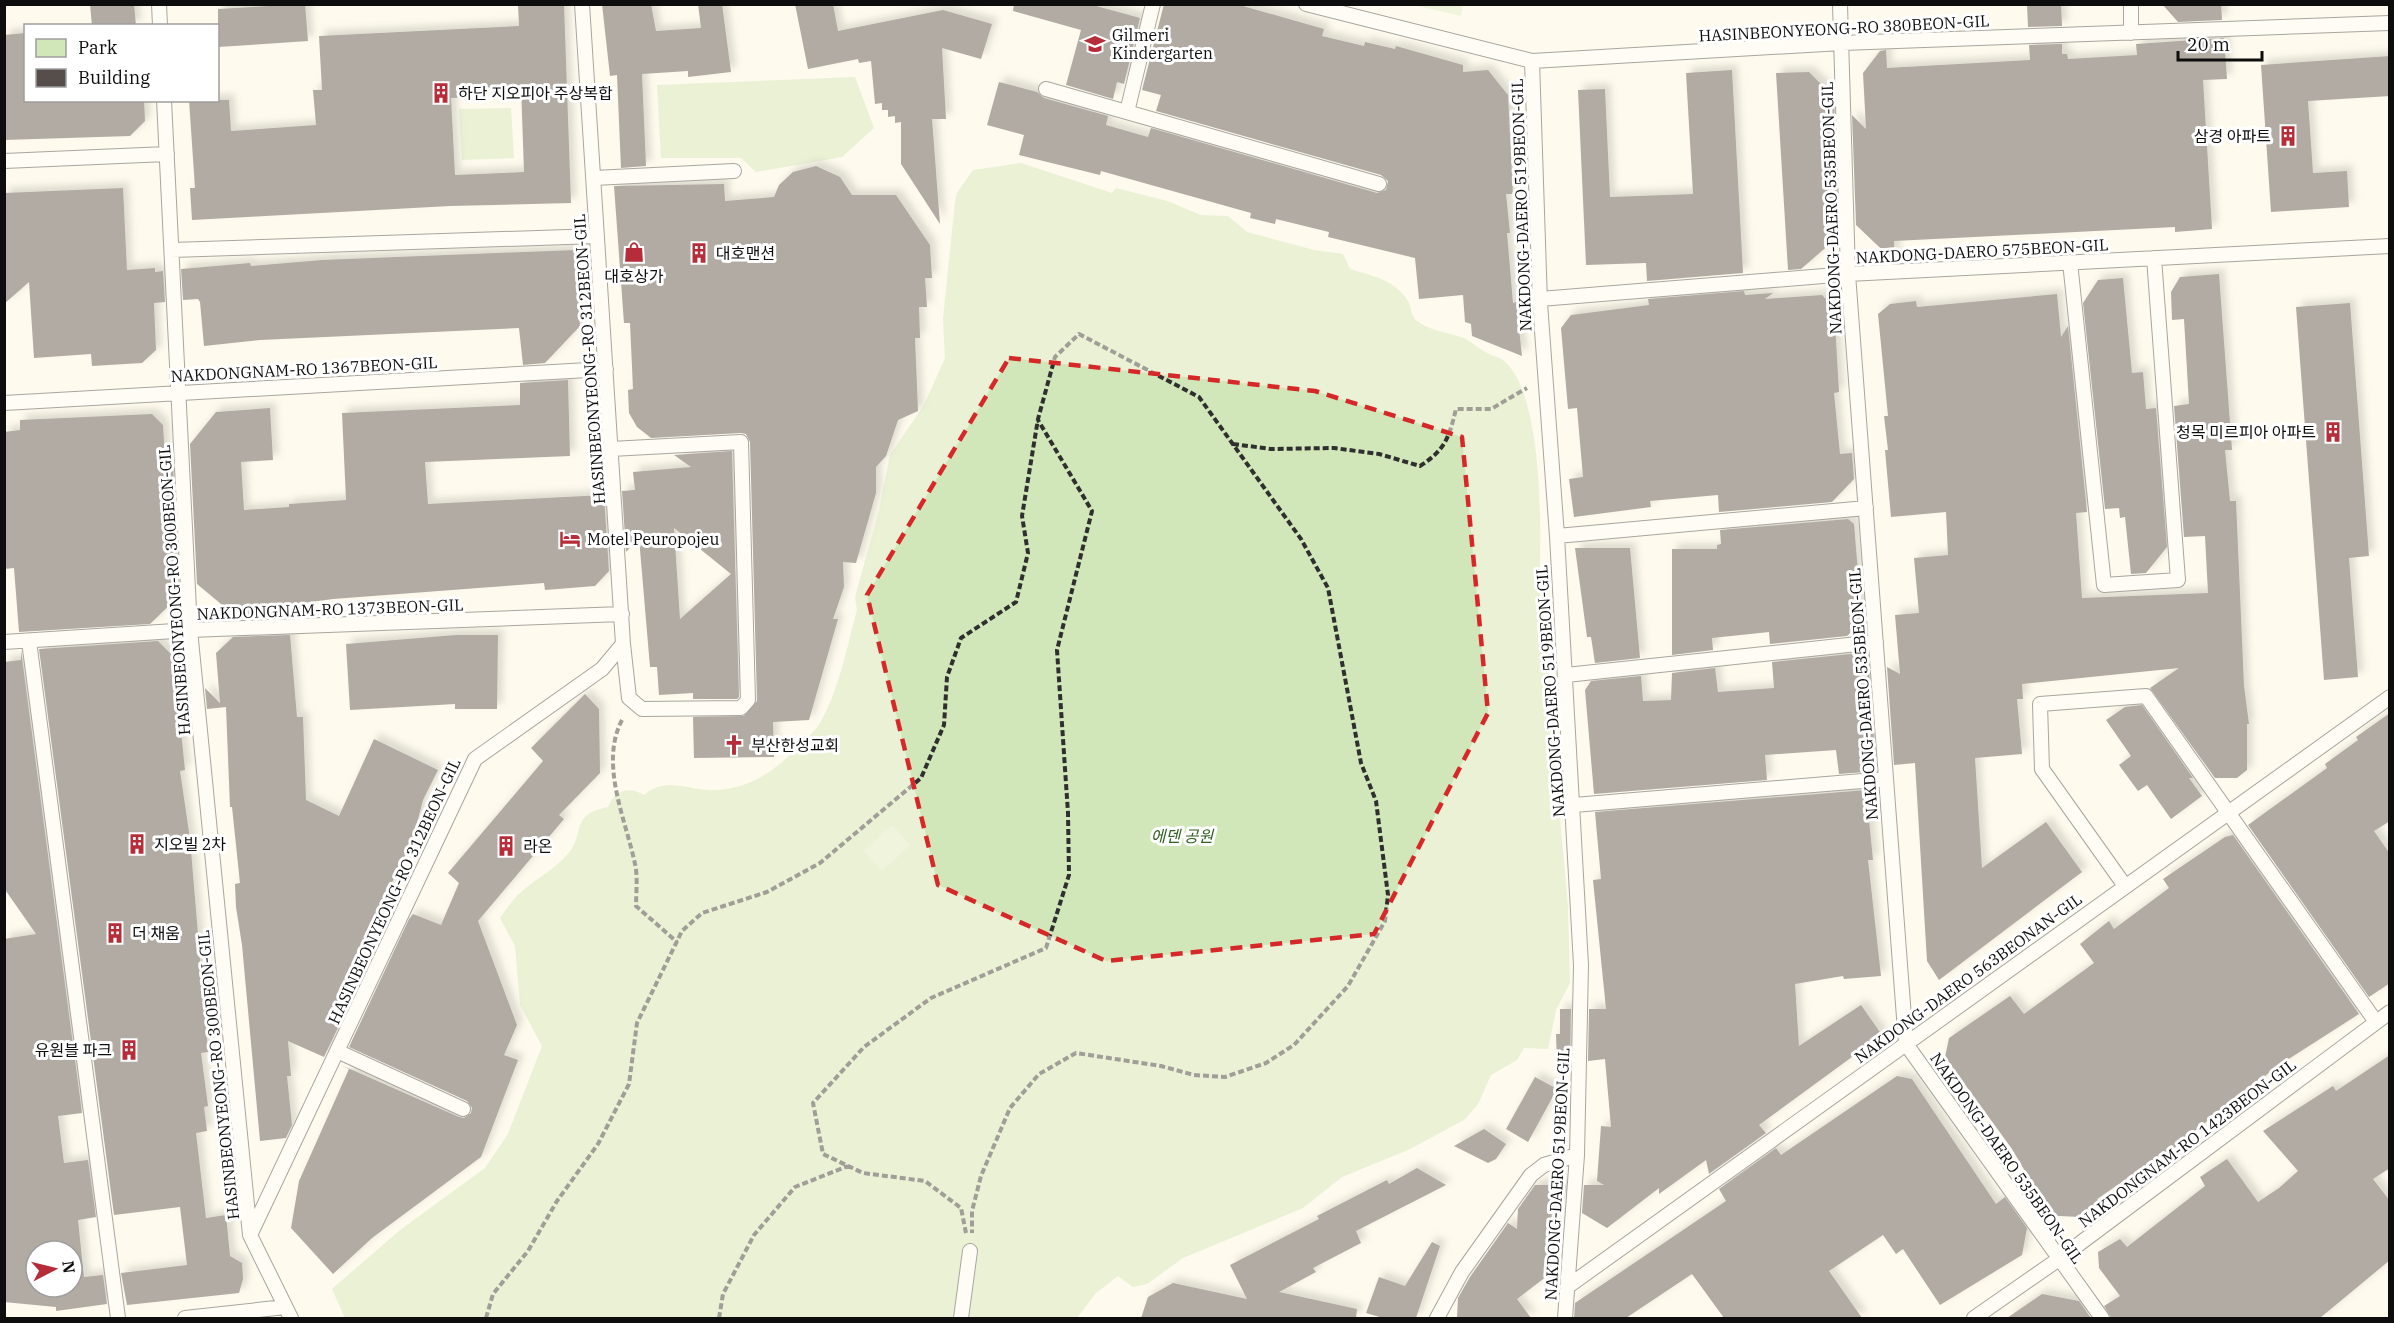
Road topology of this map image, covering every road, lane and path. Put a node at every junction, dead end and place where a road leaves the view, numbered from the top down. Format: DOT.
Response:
graph roads {
  1 [pos="159,4"];
  2 [pos="582,4"];
  3 [pos="1153,4"];
  4 [pos="1306,4"];
  5 [pos="1840,4"];
  6 [pos="2131,4"];
  7 [pos="2390,23"];
  8 [pos="160,24"];
  9 [pos="2131,33"];
  10 [pos="1842,43"];
  11 [pos="1532,61"];
  12 [pos="1046,89"];
  13 [pos="164,102"];
  14 [pos="1127,112"];
  15 [pos="166,154"];
  16 [pos="4,161"];
  17 [pos="734,171"];
  18 [pos="594,178"];
  19 [pos="1379,184"];
  20 [pos="597,236"];
  21 [pos="2390,246"];
  22 [pos="172,250"];
  23 [pos="2154,258"];
  24 [pos="2070,262"];
  25 [pos="1848,274"];
  26 [pos="1540,299"];
  27 [pos="606,369"];
  28 [pos="1545,378"];
  29 [pos="178,393"];
  30 [pos="4,403"];
  31 [pos="1038,419"];
  32 [pos="1232,444"];
  33 [pos="611,449"];
  34 [pos="1866,508"];
  35 [pos="1557,536"];
  36 [pos="622,614"];
  37 [pos="190,630"];
  38 [pos="29,641"];
  39 [pos="4,642"];
  40 [pos="1876,642"];
  41 [pos="623,644"];
  42 [pos="1566,675"];
  43 [pos="2390,697"];
  44 [pos="625,716"];
  45 [pos="1886,779"];
  46 [pos="1574,805"];
  47 [pos="2228,811"];
  48 [pos="2125,886"];
  49 [pos="677,942"];
  50 [pos="2390,1012"];
  51 [pos="2376,1022"];
  52 [pos="1906,1044"];
  53 [pos="337,1051"];
  54 [pos="463,1109"];
  55 [pos="1577,1155"];
  56 [pos="849,1166"];
  57 [pos="250,1235"];
  58 [pos="970,1251"];
  59 [pos="2059,1259"];
  60 [pos="1567,1287"];
  61 [pos="288,1313"];
  62 [pos="118,1318"];
  63 [pos="185,1318"];
  64 [pos="486,1318"];
  65 [pos="719,1318"];
  66 [pos="962,1318"];
  67 [pos="1437,1318"];
  68 [pos="1565,1318"];
  69 [pos="1974,1318"];
  70 [pos="2102,1318"];
  1 -- 8 [label="lane"];
  2 -- 18 [label="lane, HASINBEONYEONG-RO 312BEON-GIL"];
  3 -- 14 [label="lane"];
  4 -- 11 [label="lane, HASINBEONYEONG-RO 380BEON-GIL"];
  5 -- 10 [label="lane, NAKDONG-DAERO 535BEON-GIL"];
  6 -- 9 [label="lane"];
  7 -- 9 [label="lane, HASINBEONYEONG-RO 380BEON-GIL"];
  9 -- 10 [label="lane, HASINBEONYEONG-RO 380BEON-GIL"];
  10 -- 11 [label="lane, HASINBEONYEONG-RO 380BEON-GIL"];
  10 -- 25 [label="lane, NAKDONG-DAERO 535BEON-GIL"];
  11 -- 26 [label="lane, NAKDONG-DAERO 519BEON-GIL"];
  12 -- 14 [label="lane"];
  13 -- 15 [label="lane, HASINBEONYEONG-RO 300BEON-GIL"];
  14 -- 19 [label="lane"];
  15 -- 16 [label="lane"];
  15 -- 22 [label="lane, HASINBEONYEONG-RO 300BEON-GIL"];
  17 -- 18 [label="lane"];
  18 -- 20 [label="lane, HASINBEONYEONG-RO 312BEON-GIL"];
  20 -- 22 [label="lane"];
  20 -- 27 [label="lane, HASINBEONYEONG-RO 312BEON-GIL"];
  21 -- 23 [label="lane, NAKDONG-DAERO 575BEON-GIL"];
  22 -- 29 [label="lane, HASINBEONYEONG-RO 300BEON-GIL"];
  23 -- 24 [label="lane, NAKDONG-DAERO 575BEON-GIL"];
  23 -- 24 [label="lane"];
  24 -- 25 [label="lane, NAKDONG-DAERO 575BEON-GIL"];
  25 -- 26 [label="lane, NAKDONG-DAERO 575BEON-GIL"];
  25 -- 34 [label="lane, NAKDONG-DAERO 535BEON-GIL"];
  26 -- 28 [label="lane, NAKDONG-DAERO 519BEON-GIL"];
  27 -- 29 [label="lane, NAKDONGNAM-RO 1367BEON-GIL"];
  27 -- 33 [label="lane, HASINBEONYEONG-RO 312BEON-GIL"];
  28 -- 32 [label="path"];
  28 -- 35 [label="lane, NAKDONG-DAERO 519BEON-GIL"];
  29 -- 30 [label="lane, NAKDONGNAM-RO 1367BEON-GIL"];
  29 -- 37 [label="lane, HASINBEONYEONG-RO 300BEON-GIL"];
  31 -- 32 [label="path"];
  31 -- 49 [label="path"];
  31 -- 56 [label="path"];
  32 -- 58 [label="path"];
  33 -- 36 [label="lane, HASINBEONYEONG-RO 312BEON-GIL"];
  33 -- 41 [label="lane"];
  34 -- 35 [label="lane"];
  34 -- 40 [label="lane, NAKDONG-DAERO 535BEON-GIL"];
  35 -- 42 [label="lane, NAKDONG-DAERO 519BEON-GIL"];
  36 -- 37 [label="lane, NAKDONGNAM-RO 1373BEON-GIL"];
  36 -- 41 [label="lane, HASINBEONYEONG-RO 312BEON-GIL"];
  37 -- 38 [label="lane, NAKDONGNAM-RO 1373BEON-GIL"];
  37 -- 57 [label="lane, HASINBEONYEONG-RO 300BEON-GIL"];
  38 -- 39 [label="lane, NAKDONGNAM-RO 1373BEON-GIL"];
  38 -- 62 [label="lane"];
  40 -- 42 [label="lane"];
  40 -- 45 [label="lane, NAKDONG-DAERO 535BEON-GIL"];
  41 -- 53 [label="lane, HASINBEONYEONG-RO 312BEON-GIL"];
  42 -- 46 [label="lane, NAKDONG-DAERO 519BEON-GIL"];
  43 -- 47 [label="lane, NAKDONG-DAERO 563BEONAN-GIL"];
  44 -- 49 [label="path"];
  45 -- 46 [label="lane"];
  45 -- 52 [label="lane, NAKDONG-DAERO 535BEON-GIL"];
  46 -- 55 [label="lane, NAKDONG-DAERO 519BEON-GIL"];
  47 -- 48 [label="lane, NAKDONG-DAERO 563BEONAN-GIL"];
  47 -- 48 [label="lane"];
  47 -- 51 [label="lane"];
  48 -- 52 [label="lane, NAKDONG-DAERO 563BEONAN-GIL"];
  49 -- 64 [label="path"];
  50 -- 51 [label="lane, NAKDONGNAM-RO 1423BEON-GIL"];
  51 -- 59 [label="lane, NAKDONGNAM-RO 1423BEON-GIL"];
  52 -- 59 [label="lane, NAKDONG-DAERO 535BEON-GIL"];
  52 -- 60 [label="lane, NAKDONG-DAERO 563BEONAN-GIL"];
  53 -- 54 [label="lane"];
  53 -- 57 [label="lane, HASINBEONYEONG-RO 312BEON-GIL"];
  55 -- 60 [label="lane, NAKDONG-DAERO 519BEON-GIL"];
  55 -- 67 [label="lane"];
  56 -- 58 [label="path"];
  56 -- 65 [label="path"];
  57 -- 61 [label="lane, HASINBEONYEONG-RO 300BEON-GIL"];
  58 -- 66 [label="lane"];
  59 -- 69 [label="lane, NAKDONGNAM-RO 1423BEON-GIL"];
  59 -- 70 [label="lane, NAKDONG-DAERO 535BEON-GIL"];
  60 -- 68 [label="lane, NAKDONG-DAERO 519BEON-GIL"];
  61 -- 63 [label="lane"];
}
